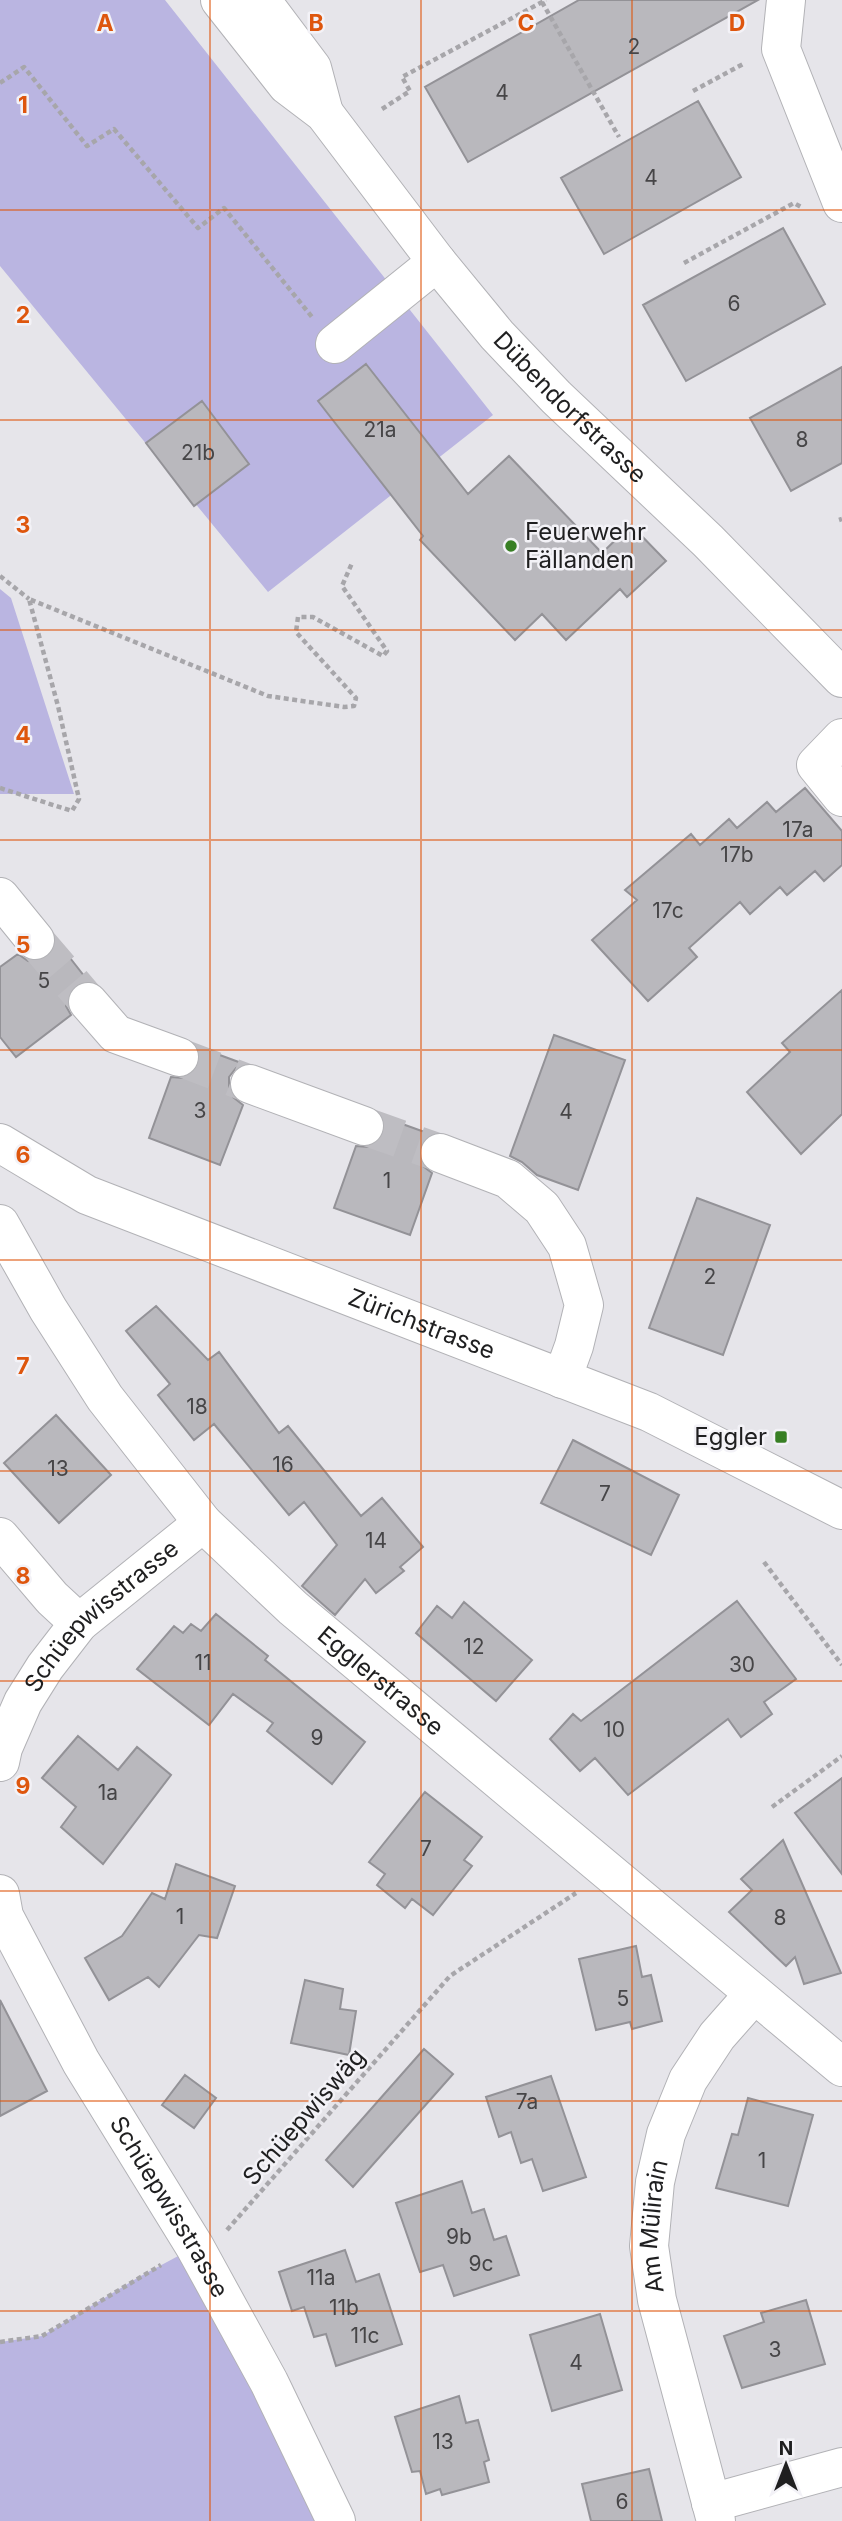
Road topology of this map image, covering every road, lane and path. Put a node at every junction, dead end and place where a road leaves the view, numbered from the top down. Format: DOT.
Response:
graph roads {
  1 [pos="220,0"];
  2 [pos="261,0"];
  3 [pos="786,0"];
  4 [pos="544,1"];
  5 [pos="782,49"];
  6 [pos="0,83"];
  7 [pos="693,91"];
  8 [pos="382,109"];
  9 [pos="324,113"];
  10 [pos="619,137"];
  11 [pos="842,203"];
  12 [pos="805,209"];
  13 [pos="437,262"];
  14 [pos="684,263"];
  15 [pos="335,344"];
  16 [pos="352,563"];
  17 [pos="0,576"];
  18 [pos="29,598"];
  19 [pos="842,678"];
  20 [pos="842,738"];
  21 [pos="0,788"];
  22 [pos="842,797"];
  23 [pos="0,897"];
  24 [pos="35,940"];
  25 [pos="88,1002"];
  26 [pos="179,1057"];
  27 [pos="250,1084"];
  28 [pos="364,1126"];
  29 [pos="2,1151"];
  30 [pos="440,1153"];
  31 [pos="0,1224"];
  32 [pos="562,1379"];
  33 [pos="842,1510"];
  34 [pos="203,1523"];
  35 [pos="0,1537"];
  36 [pos="764,1562"];
  37 [pos="79,1623"];
  38 [pos="842,1665"];
  39 [pos="842,1756"];
  40 [pos="0,1762"];
  41 [pos="772,1807"];
  42 [pos="609,1872"];
  43 [pos="0,1894"];
  44 [pos="754,1994"];
  45 [pos="842,2067"];
  46 [pos="195,2247"];
  47 [pos="0,2342"];
  48 [pos="842,2467"];
  49 [pos="714,2512"];
  50 [pos="336,2521"];
  1 -- 9 [label="street, Dübendorfstrasse"];
  2 -- 9 [label="street, Dübendorfstrasse"];
  3 -- 5 [label="street"];
  4 -- 8 [label="path"];
  4 -- 10 [label="path"];
  5 -- 7 [label="path"];
  5 -- 11 [label="street"];
  6 -- 15 [label="path"];
  9 -- 13 [label="street, Dübendorfstrasse"];
  12 -- 14 [label="path"];
  13 -- 15 [label="street"];
  13 -- 19 [label="street, Dübendorfstrasse"];
  16 -- 18 [label="path"];
  17 -- 18 [label="path"];
  18 -- 21 [label="path"];
  20 -- 22 [label="street"];
  23 -- 24 [label="street"];
  25 -- 26 [label="street"];
  27 -- 28 [label="street"];
  29 -- 32 [label="street, Zürichstrasse"];
  30 -- 32 [label="street"];
  31 -- 34 [label="street, Egglerstrasse"];
  32 -- 33 [label="street, Zürichstrasse"];
  34 -- 37 [label="street, Schüepwisstrasse"];
  34 -- 42 [label="street, Egglerstrasse"];
  35 -- 37 [label="street"];
  36 -- 38 [label="path"];
  37 -- 40 [label="street, Schüepwisstrasse"];
  39 -- 41 [label="path"];
  42 -- 44 [label="street, Egglerstrasse"];
  42 -- 46 [label="path, Schüepwiswäg"];
  43 -- 46 [label="street, Schüepwisstrasse"];
  44 -- 45 [label="street, Egglerstrasse"];
  44 -- 49 [label="street, Am Mülirain"];
  46 -- 47 [label="path, Schüepwiswäg"];
  46 -- 50 [label="street, Schüepwisstrasse"];
  48 -- 49 [label="street"];
}
